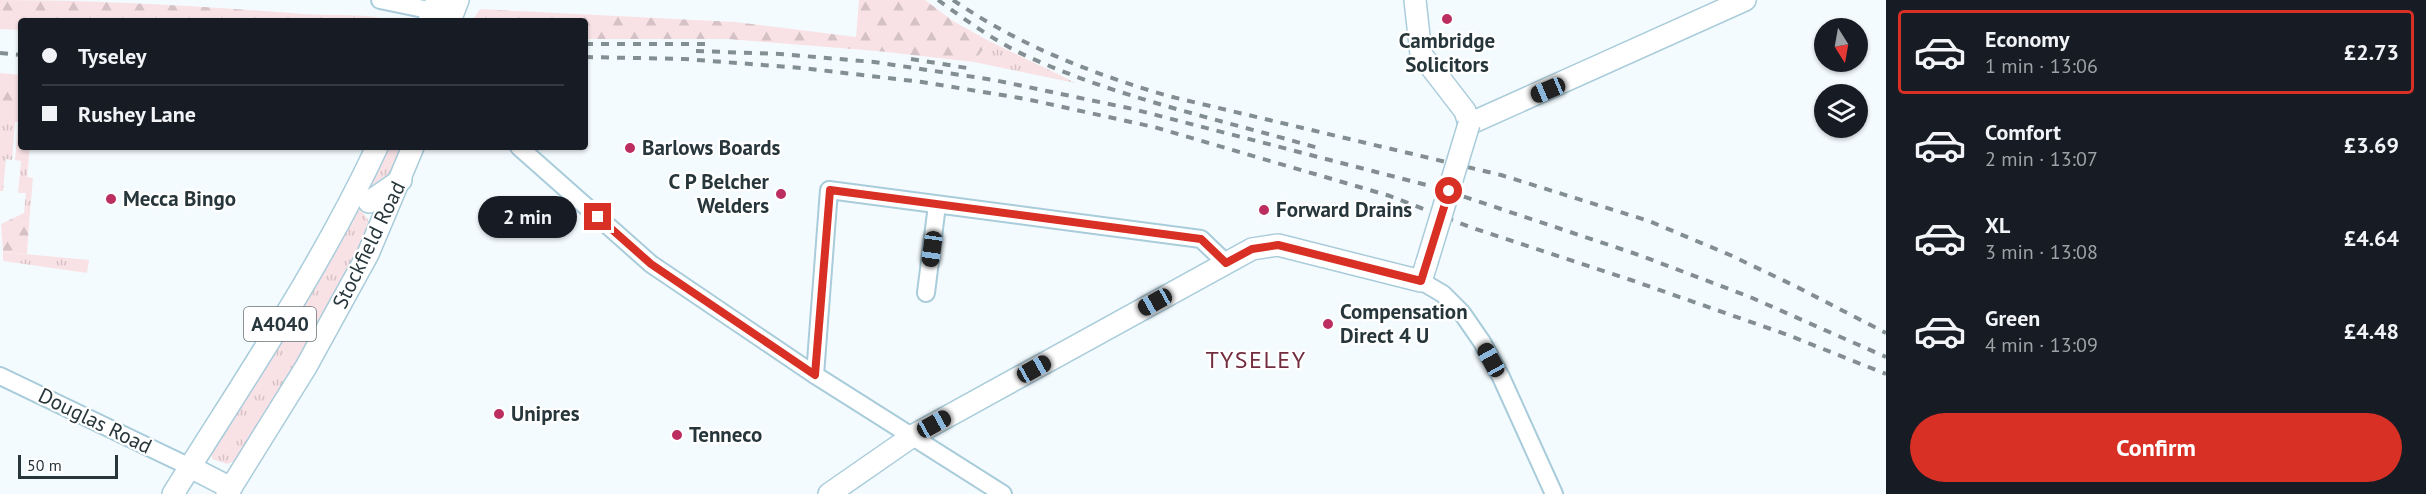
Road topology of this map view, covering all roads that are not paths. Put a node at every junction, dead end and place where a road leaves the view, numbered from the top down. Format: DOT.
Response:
graph roads {
  1 [pos="380,0"];
  2 [pos="1414,0"];
  3 [pos="1713,0"];
  4 [pos="1745,0"];
  5 [pos="403,2"];
  6 [pos="443,12"];
  7 [pos="1690,24"];
  8 [pos="1469,124"];
  9 [pos="377,150"];
  10 [pos="412,150"];
  11 [pos="522,150"];
  12 [pos="370,202"];
  13 [pos="937,204"];
  14 [pos="1226,263"];
  15 [pos="1424,272"];
  16 [pos="926,293"];
  17 [pos="815,375"];
  18 [pos="0,376"];
  19 [pos="914,435"];
  20 [pos="190,467"];
  21 [pos="229,491"];
  22 [pos="173,494"];
  23 [pos="829,494"];
  24 [pos="1003,494"];
  25 [pos="1554,494"];
  1 -- 5 [label="street"];
  2 -- 8 [label="main road"];
  3 -- 7 [label="main road"];
  4 -- 7 [label="main road"];
  5 -- 6 [label="street"];
  7 -- 8 [label="main road"];
  8 -- 15 [label="main road, bridge"];
  9 -- 12 [label="main road, Stockfield Road / A4040"];
  10 -- 12 [label="main road, Stockfield Road / A4040"];
  11 -- 17 [label="street"];
  12 -- 20 [label="main road, Stockfield Road / A4040"];
  12 -- 21 [label="main road, Stockfield Road / A4040"];
  13 -- 14 [label="street"];
  13 -- 16 [label="street"];
  13 -- 17 [label="street"];
  14 -- 15 [label="main road"];
  14 -- 19 [label="main road"];
  15 -- 25 [label="street"];
  17 -- 19 [label="street"];
  18 -- 20 [label="street, Douglas Road"];
  19 -- 23 [label="main road"];
  19 -- 24 [label="street"];
  20 -- 21 [label="main road"];
  20 -- 22 [label="main road, Stockfield Road / A4040"];
}
